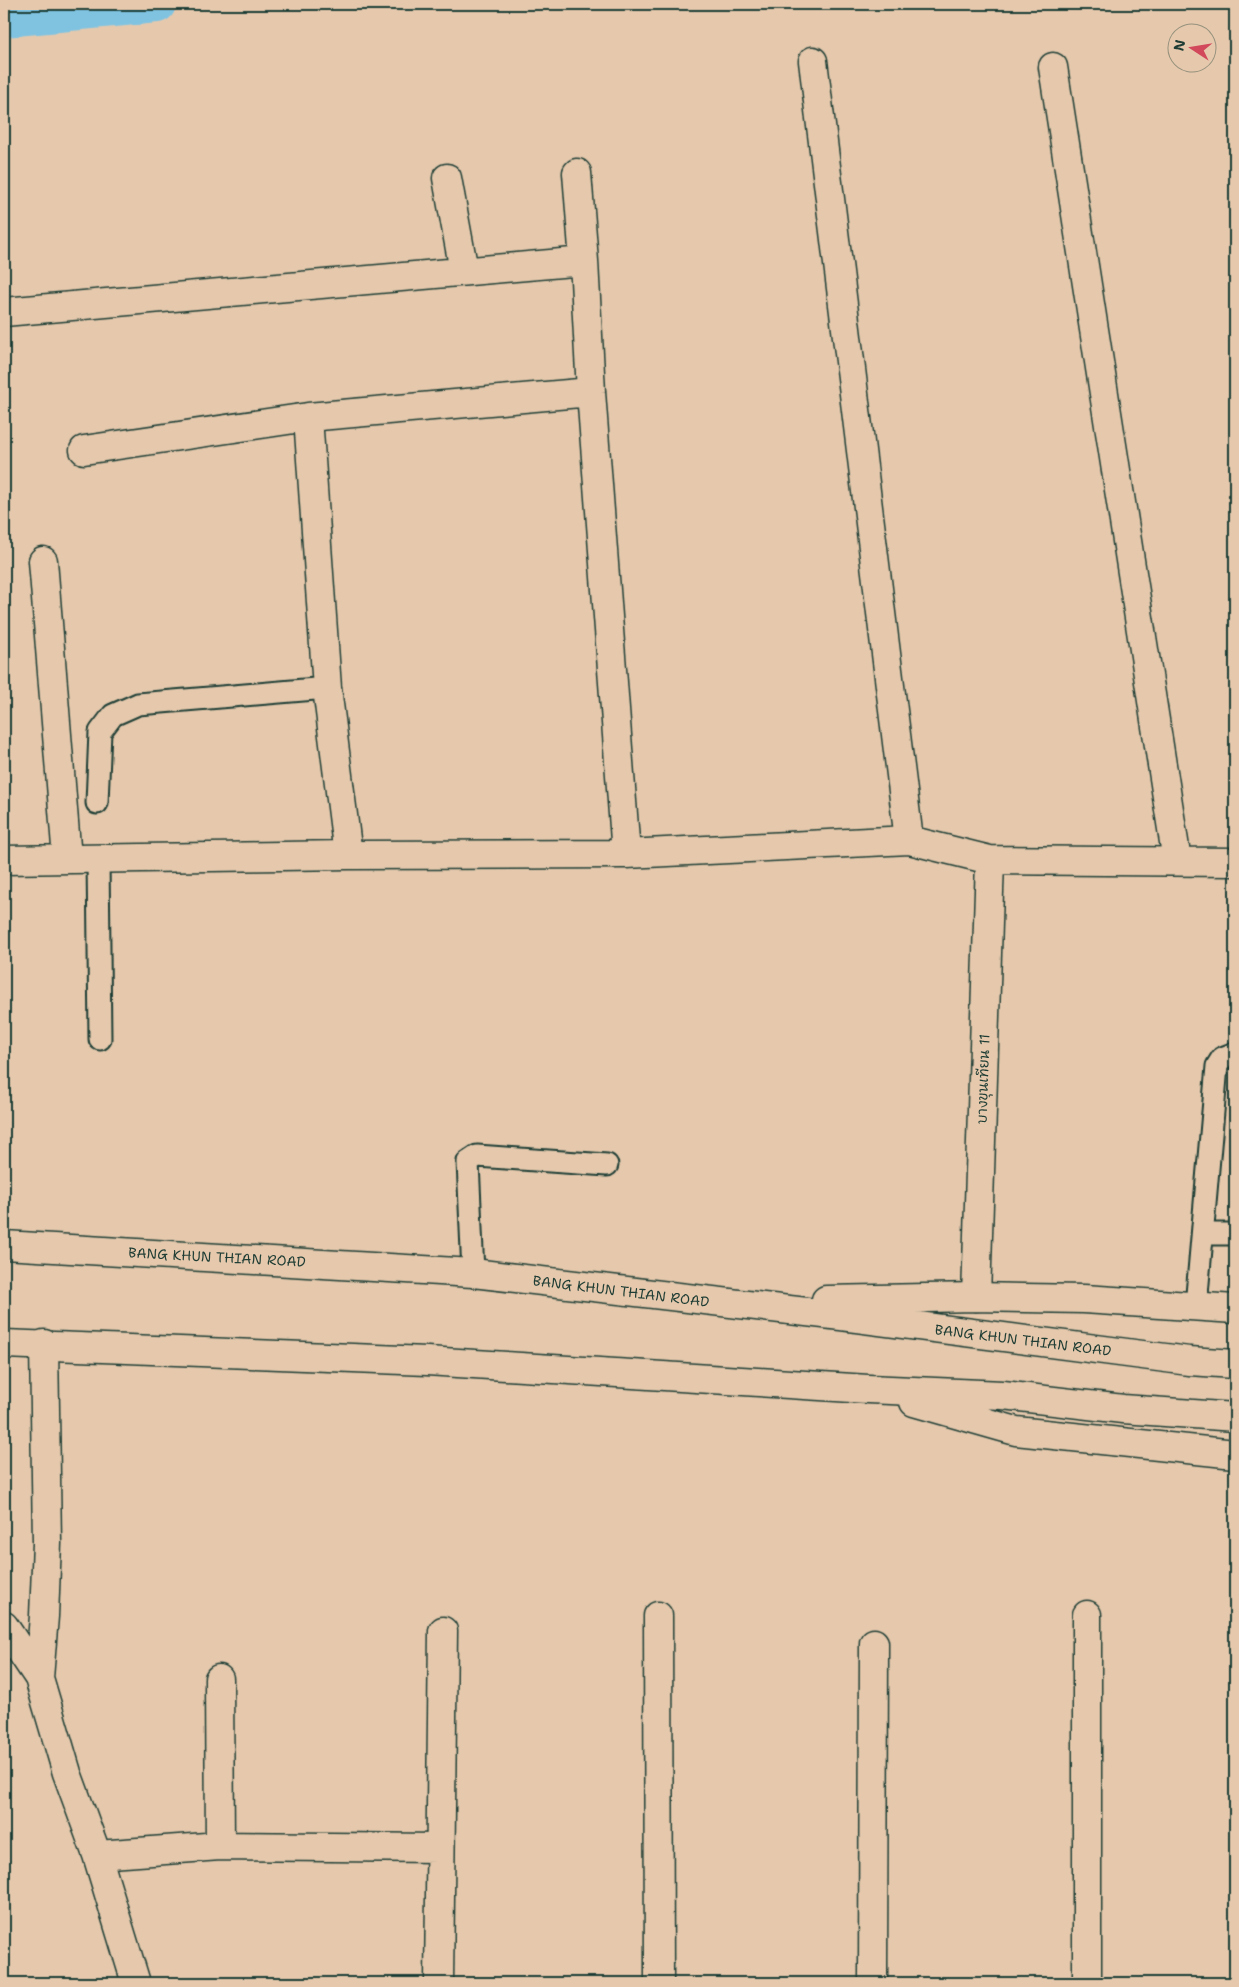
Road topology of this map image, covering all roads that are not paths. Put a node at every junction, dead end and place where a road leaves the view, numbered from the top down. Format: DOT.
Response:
graph roads {
  1 [pos="813,61"];
  2 [pos="1053,67"];
  3 [pos="577,173"];
  4 [pos="447,178"];
  5 [pos="584,260"];
  6 [pos="464,271"];
  7 [pos="4,312"];
  8 [pos="591,392"];
  9 [pos="308,417"];
  10 [pos="84,450"];
  11 [pos="42,560"];
  12 [pos="327,688"];
  13 [pos="97,803"];
  14 [pos="909,840"];
  15 [pos="626,854"];
  16 [pos="348,855"];
  17 [pos="67,859"];
  18 [pos="98,859"];
  19 [pos="4,860"];
  20 [pos="990,860"];
  21 [pos="1177,861"];
  22 [pos="1235,862"];
  23 [pos="100,1039"];
  24 [pos="1235,1053"];
  25 [pos="607,1165"];
  26 [pos="1203,1234"];
  27 [pos="1235,1234"];
  28 [pos="4,1245"];
  29 [pos="473,1273"];
  30 [pos="976,1297"];
  31 [pos="717,1303"];
  32 [pos="1196,1306"];
  33 [pos="1235,1309"];
  34 [pos="4,1344"];
  35 [pos="44,1344"];
  36 [pos="1235,1364"];
  37 [pos="868,1389"];
  38 [pos="1235,1417"];
  39 [pos="1235,1454"];
  40 [pos="1087,1615"];
  41 [pos="658,1616"];
  42 [pos="4,1626"];
  43 [pos="443,1631"];
  44 [pos="874,1644"];
  45 [pos="39,1678"];
  46 [pos="219,1679"];
  47 [pos="220,1846"];
  48 [pos="440,1848"];
  49 [pos="97,1855"];
  50 [pos="136,1983"];
  51 [pos="439,1983"];
  52 [pos="659,1983"];
  53 [pos="873,1983"];
  54 [pos="1087,1983"];
  1 -- 14 [label="street"];
  2 -- 21 [label="street"];
  3 -- 5 [label="street"];
  4 -- 6 [label="street"];
  5 -- 6 [label="street"];
  5 -- 8 [label="street"];
  6 -- 7 [label="street"];
  8 -- 9 [label="street"];
  8 -- 15 [label="street"];
  9 -- 10 [label="street"];
  9 -- 12 [label="street"];
  11 -- 17 [label="street"];
  12 -- 13 [label="lane"];
  12 -- 16 [label="street"];
  14 -- 15 [label="street"];
  14 -- 20 [label="street"];
  15 -- 16 [label="street"];
  16 -- 18 [label="street"];
  17 -- 18 [label="street"];
  17 -- 19 [label="street"];
  18 -- 23 [label="lane"];
  20 -- 21 [label="street"];
  20 -- 30 [label="street, บางขุนเทียน 11"];
  21 -- 22 [label="street"];
  24 -- 26 [label="lane"];
  25 -- 29 [label="lane"];
  26 -- 27 [label="lane"];
  26 -- 32 [label="lane"];
  28 -- 29 [label="street, BANG KHUN THIAN ROAD"];
  29 -- 31 [label="street, BANG KHUN THIAN ROAD"];
  30 -- 31 [label="street"];
  30 -- 32 [label="street"];
  31 -- 36 [label="street, BANG KHUN THIAN ROAD"];
  32 -- 33 [label="street"];
  34 -- 35 [label="street"];
  35 -- 37 [label="street"];
  35 -- 45 [label="street"];
  37 -- 38 [label="street"];
  37 -- 39 [label="street"];
  40 -- 54 [label="street"];
  41 -- 52 [label="street"];
  42 -- 45 [label="street"];
  43 -- 48 [label="street"];
  44 -- 53 [label="street"];
  45 -- 49 [label="street"];
  46 -- 47 [label="street"];
  47 -- 48 [label="street"];
  47 -- 49 [label="street"];
  48 -- 51 [label="street"];
  49 -- 50 [label="street"];
}
